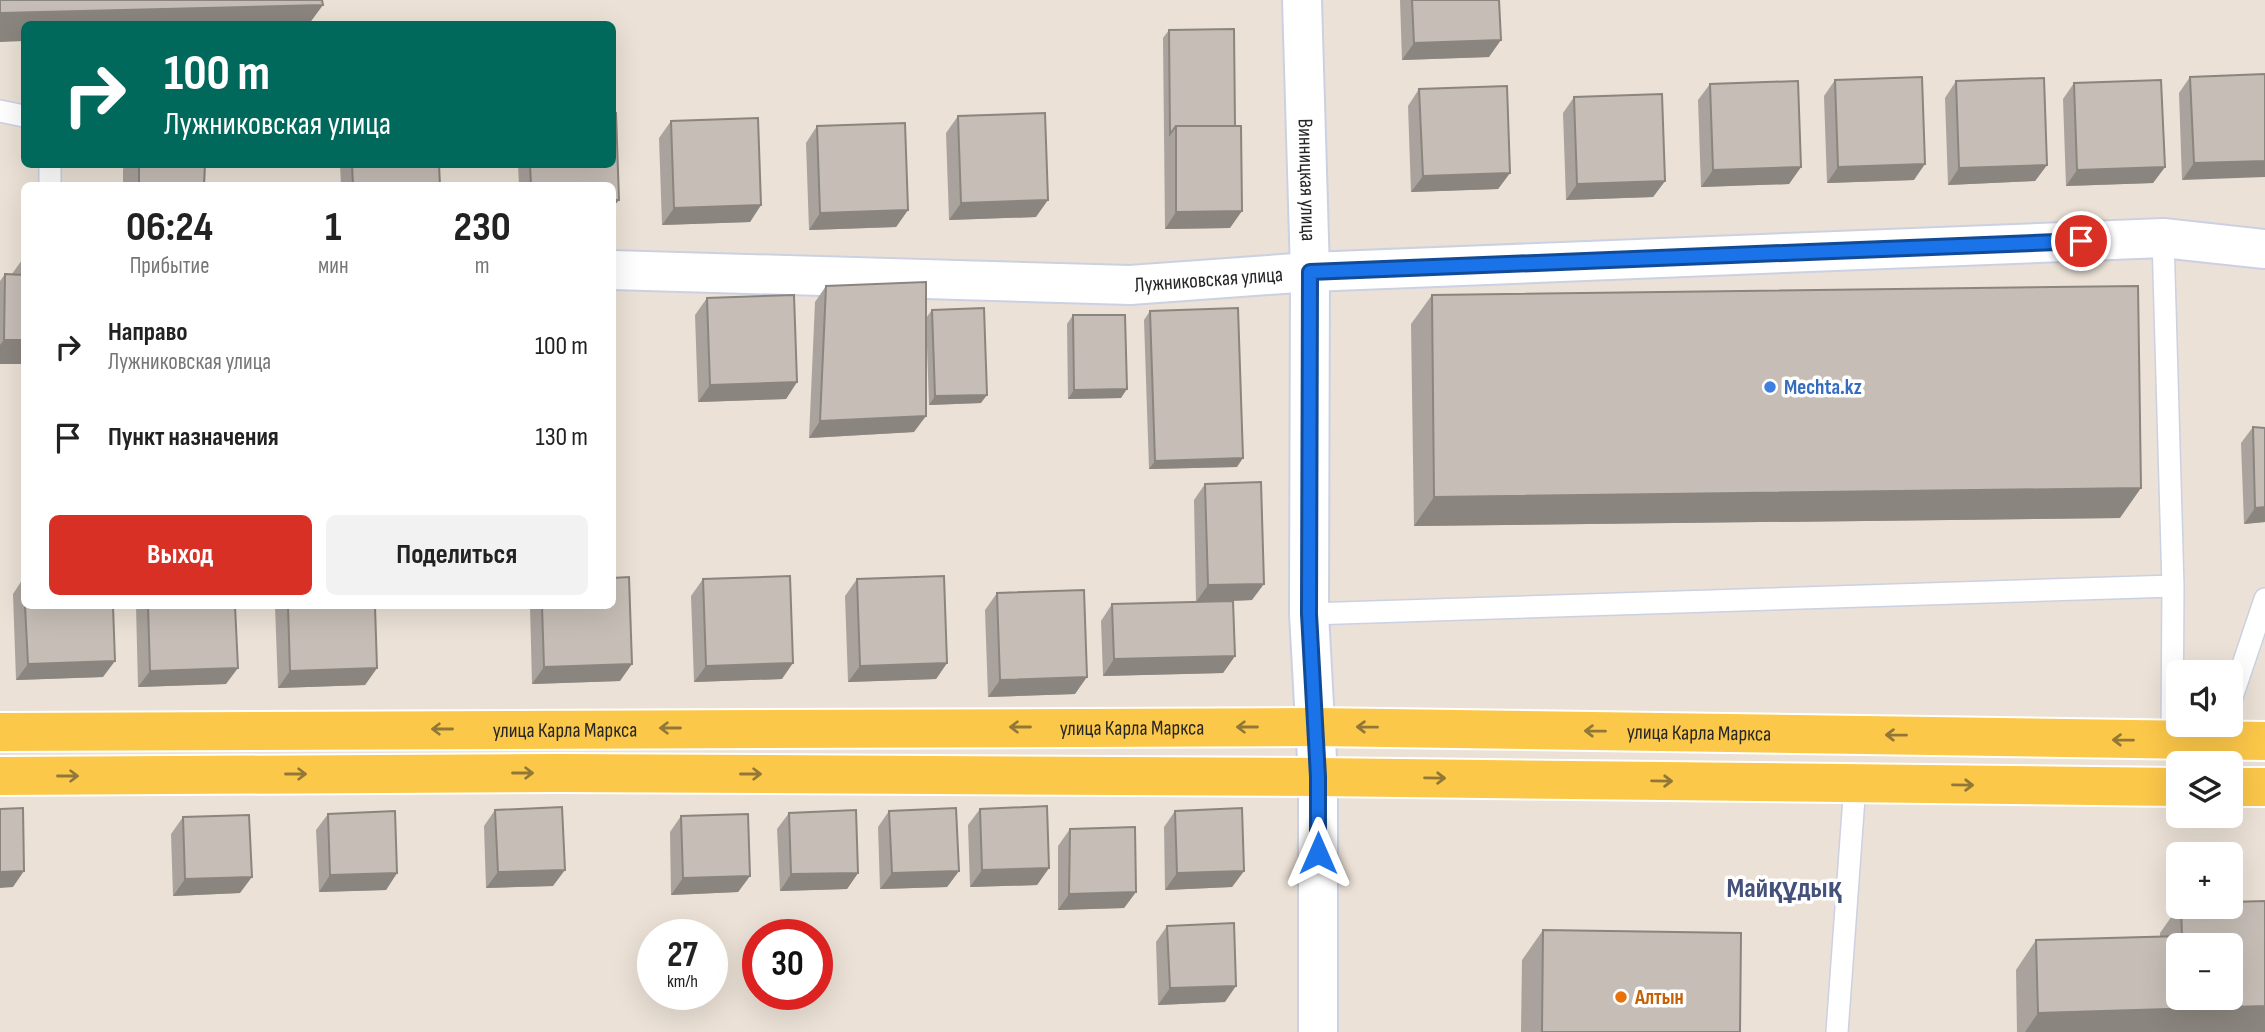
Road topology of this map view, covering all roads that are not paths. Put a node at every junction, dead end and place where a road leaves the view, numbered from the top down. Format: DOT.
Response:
graph roads {
  1 [pos="1302,0"];
  2 [pos="0,111"];
  3 [pos="21,115"];
  4 [pos="2163,238"];
  5 [pos="2265,249"];
  6 [pos="616,270"];
  7 [pos="1310,272"];
  8 [pos="2173,586"];
  9 [pos="2265,599"];
  10 [pos="1309,614"];
  11 [pos="2243,664"];
  12 [pos="1316,727"];
  13 [pos="0,732"];
  14 [pos="2196,737"];
  15 [pos="2242,737"];
  16 [pos="2172,741"];
  17 [pos="2265,741"];
  18 [pos="0,776"];
  19 [pos="1318,777"];
  20 [pos="1855,784"];
  21 [pos="2166,787"];
  22 [pos="2243,787"];
  23 [pos="2265,787"];
  24 [pos="1318,1032"];
  25 [pos="1837,1032"];
  1 -- 7 [label="street, Винницкая улица"];
  2 -- 3 [label="lane"];
  4 -- 5 [label="street, Лужниковская улица"];
  4 -- 7 [label="street, Лужниковская улица"];
  4 -- 8 [label="lane"];
  6 -- 7 [label="street, Лужниковская улица"];
  7 -- 10 [label="street, Винницкая улица"];
  8 -- 10 [label="lane"];
  8 -- 16 [label="lane"];
  9 -- 11 [label="lane"];
  10 -- 12 [label="street, Винницкая улица"];
  12 -- 13 [label="main road, улица Карла Маркса, one-way"];
  16 -- 12 [label="main road, улица Карла Маркса, one-way"];
  12 -- 19 [label="street, Винницкая улица"];
  14 -- 16 [label="main road, улица Карла Маркса"];
  15 -- 17 [label="main road, улица Карла Маркса"];
  18 -- 19 [label="main road, one-way"];
  19 -- 20 [label="main road, one-way"];
  19 -- 24 [label="street, Винницкая улица"];
  20 -- 21 [label="main road, one-way"];
  20 -- 25 [label="lane"];
  22 -- 23 [label="main road"];
}
